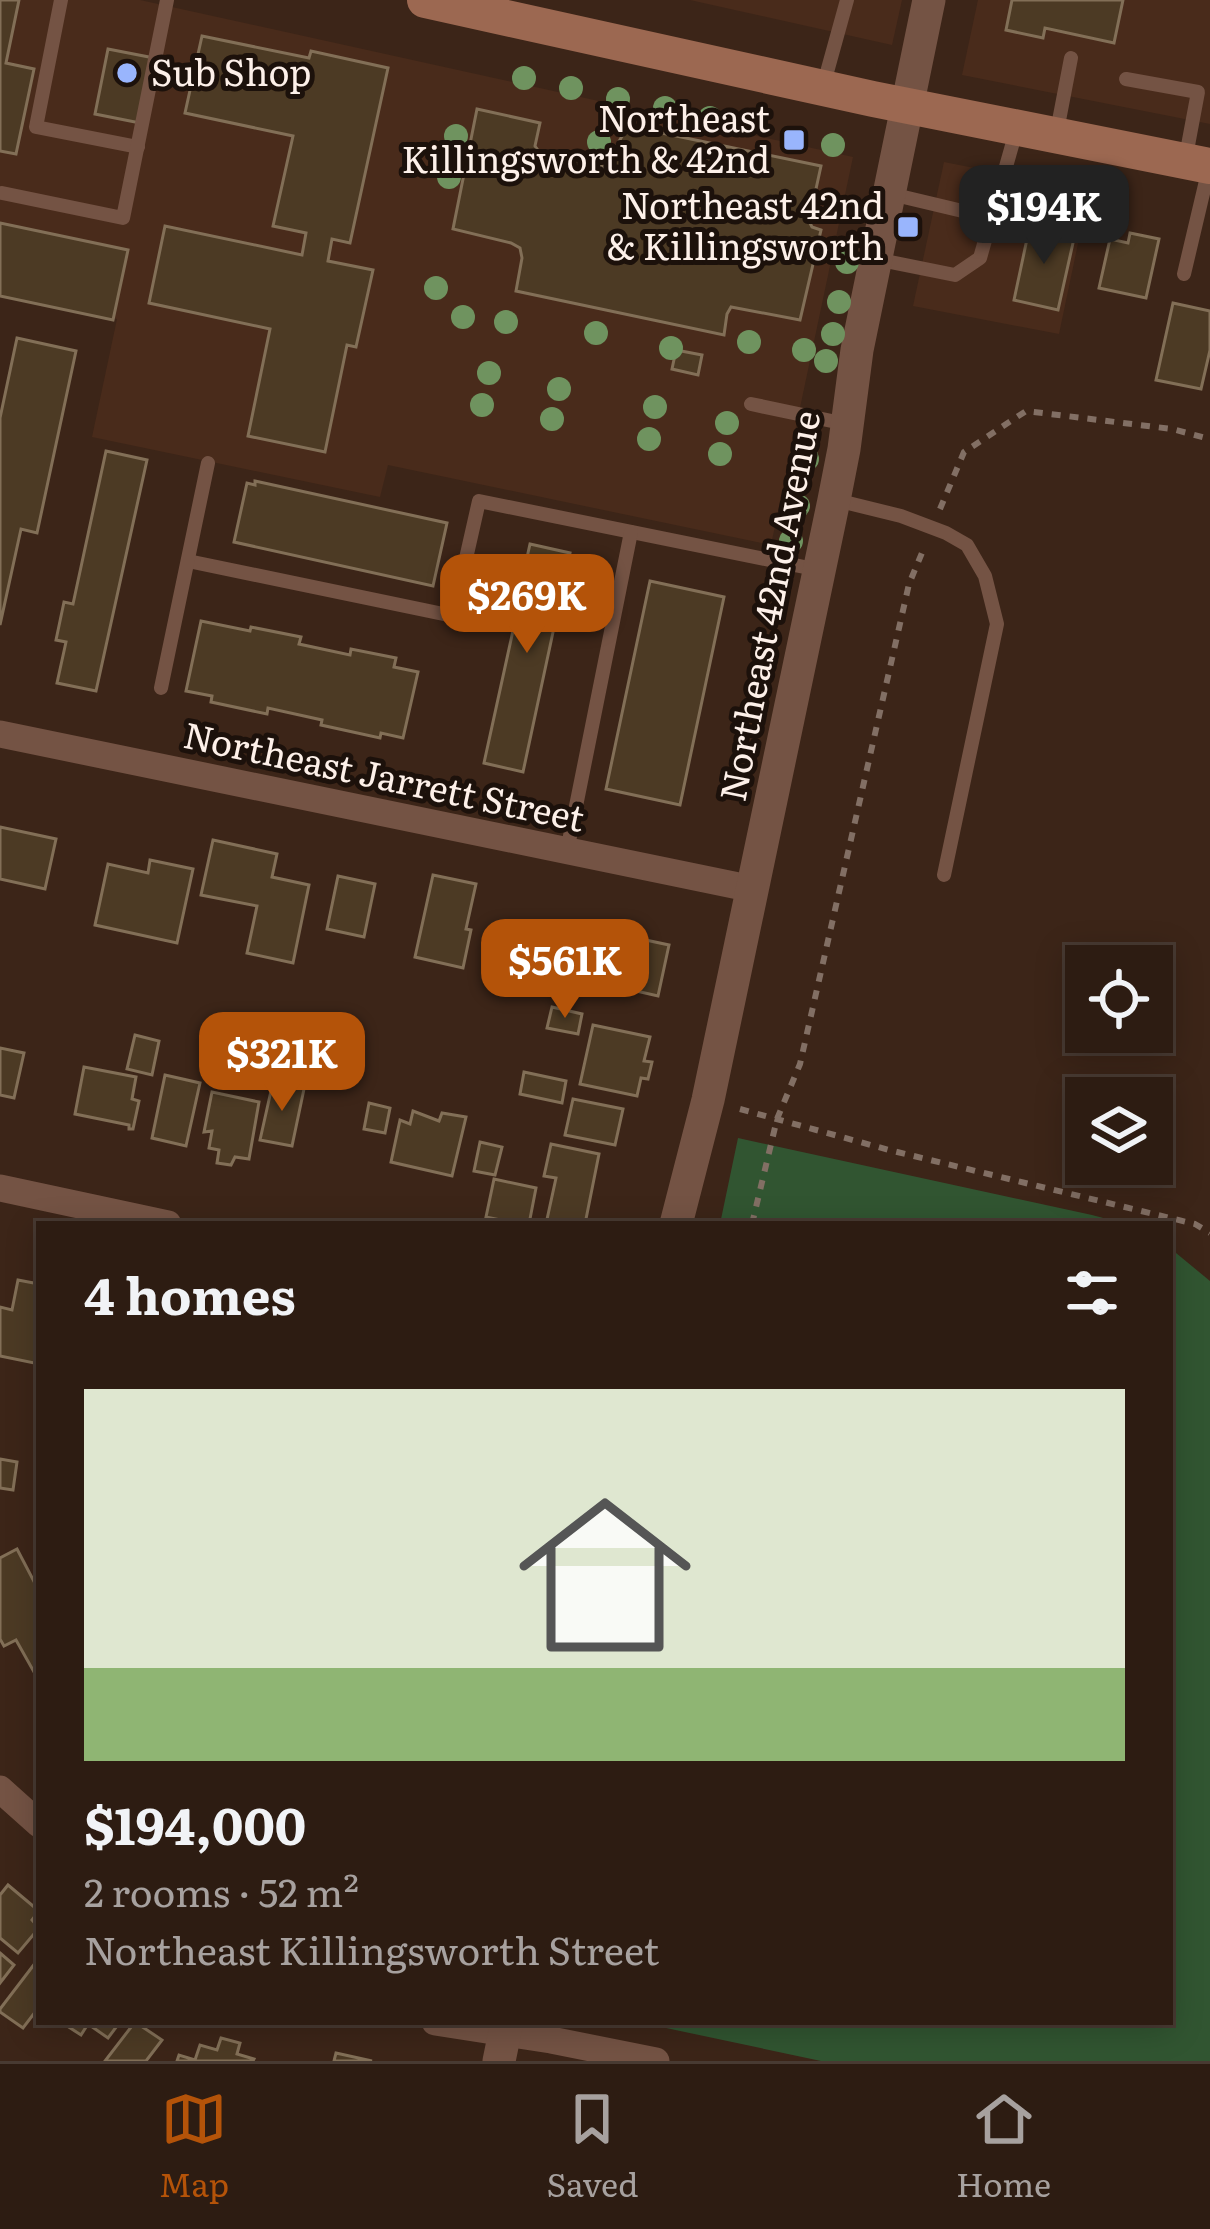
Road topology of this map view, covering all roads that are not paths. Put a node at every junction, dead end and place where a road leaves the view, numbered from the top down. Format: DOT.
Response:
graph roads {
  1 [pos="61,0"];
  2 [pos="167,0"];
  3 [pos="424,0"];
  4 [pos="847,0"];
  5 [pos="926,0"];
  6 [pos="1071,58"];
  7 [pos="1126,79"];
  8 [pos="823,88"];
  9 [pos="907,106"];
  10 [pos="1017,128"];
  11 [pos="1056,136"];
  12 [pos="138,147"];
  13 [pos="1202,165"];
  14 [pos="2,193"];
  15 [pos="889,194"];
  16 [pos="992,218"];
  17 [pos="875,259"];
  18 [pos="1184,274"];
  19 [pos="751,404"];
  20 [pos="847,424"];
  21 [pos="208,463"];
  22 [pos="833,500"];
  23 [pos="631,532"];
  24 [pos="188,561"];
  25 [pos="819,570"];
  26 [pos="160,688"];
  27 [pos="0,734"];
  28 [pos="567,852"];
  29 [pos="944,875"];
  30 [pos="753,889"];
  31 [pos="0,1188"];
  32 [pos="154,1221"];
  33 [pos="677,1221"];
  34 [pos="0,1789"];
  35 [pos="36,1821"];
  36 [pos="447,2025"];
  37 [pos="504,2039"];
  38 [pos="656,2061"];
  1 -- 12 [label="lane"];
  2 -- 12 [label="lane"];
  3 -- 8 [label="main road"];
  4 -- 8 [label="lane"];
  5 -- 9 [label="street, Northeast 42nd Avenue"];
  6 -- 11 [label="lane"];
  7 -- 13 [label="lane"];
  8 -- 9 [label="main road"];
  9 -- 10 [label="main road"];
  9 -- 15 [label="street, Northeast 42nd Avenue"];
  10 -- 11 [label="main road"];
  10 -- 16 [label="lane"];
  11 -- 13 [label="main road"];
  12 -- 14 [label="lane"];
  13 -- 18 [label="lane"];
  15 -- 16 [label="lane"];
  15 -- 17 [label="street, Northeast 42nd Avenue"];
  16 -- 17 [label="lane"];
  17 -- 20 [label="street, Northeast 42nd Avenue"];
  19 -- 20 [label="lane"];
  20 -- 22 [label="street, Northeast 42nd Avenue"];
  21 -- 24 [label="lane"];
  22 -- 25 [label="street, Northeast 42nd Avenue"];
  22 -- 29 [label="lane"];
  23 -- 24 [label="lane"];
  23 -- 25 [label="lane"];
  23 -- 28 [label="lane"];
  24 -- 26 [label="lane"];
  25 -- 30 [label="street, Northeast 42nd Avenue"];
  27 -- 28 [label="street, Northeast Jarrett Street"];
  28 -- 30 [label="street, Northeast Jarrett Street"];
  30 -- 33 [label="street, Northeast 42nd Avenue"];
  31 -- 32 [label="street"];
  34 -- 35 [label="street"];
  36 -- 37 [label="street"];
  37 -- 38 [label="street"];
}
